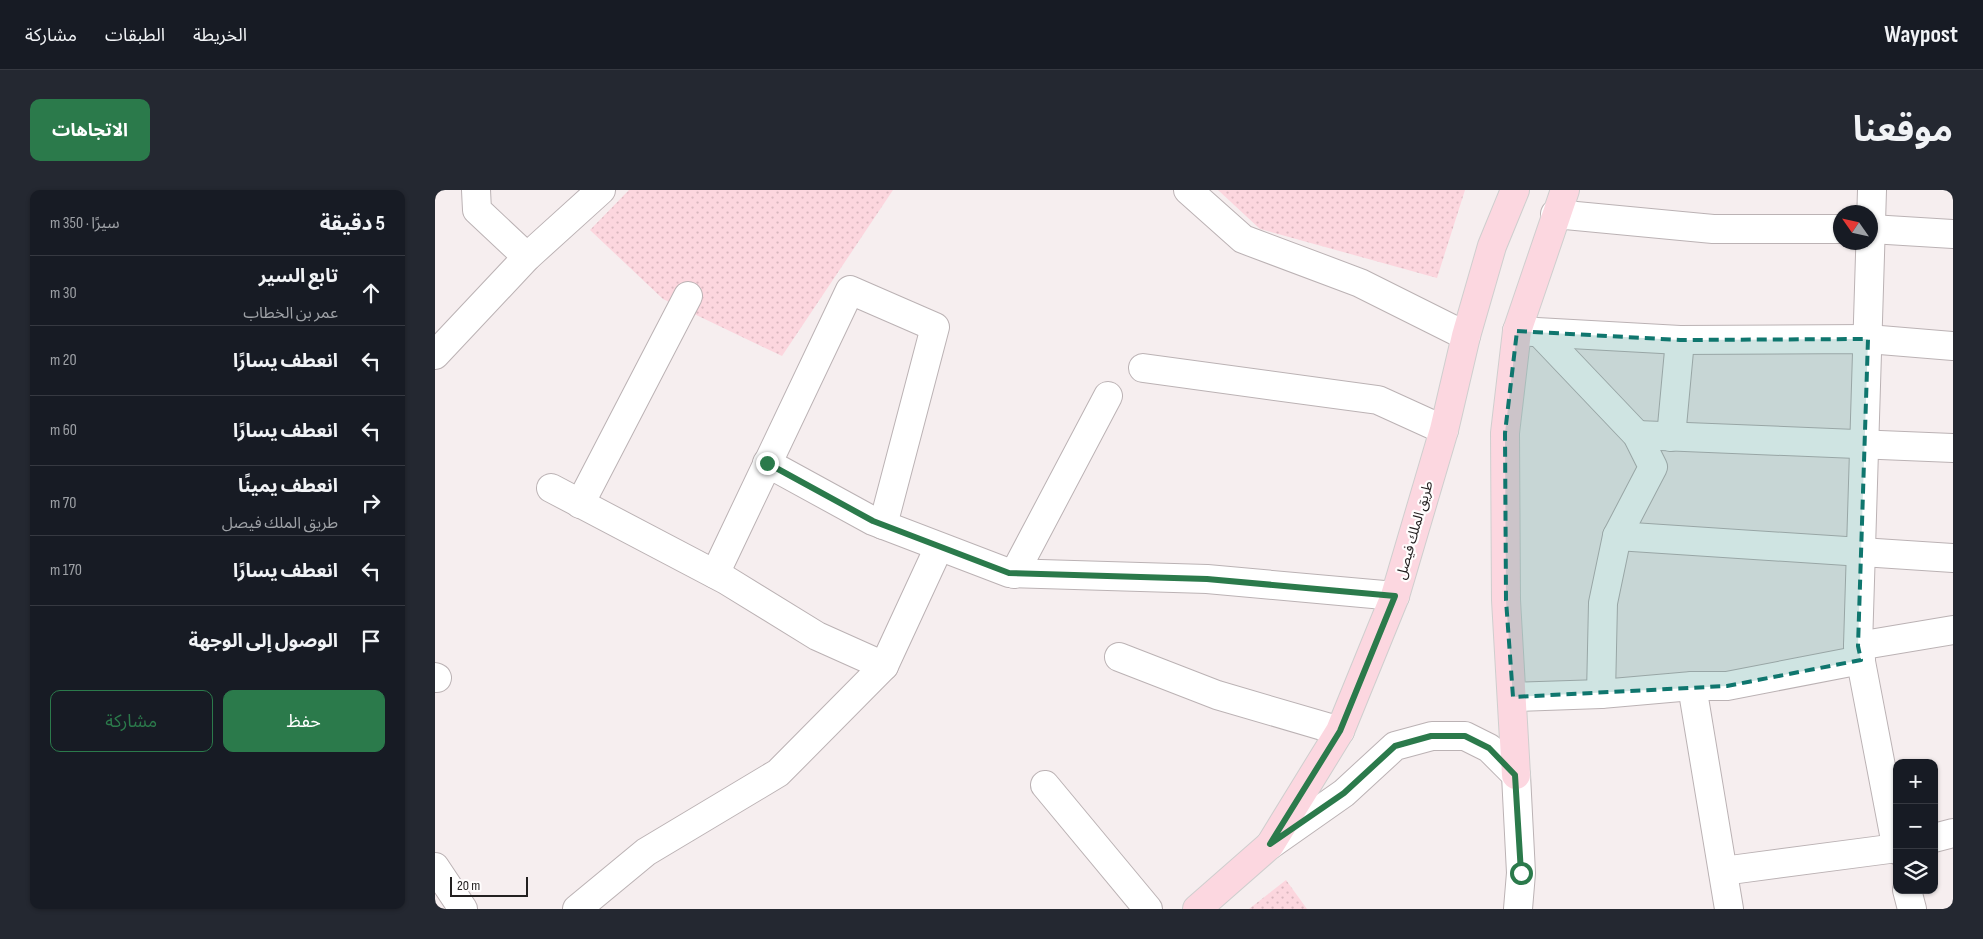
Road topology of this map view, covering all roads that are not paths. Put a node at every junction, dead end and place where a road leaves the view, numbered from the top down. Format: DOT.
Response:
graph roads {
  1 [pos="476,190"];
  2 [pos="601,190"];
  3 [pos="1188,190"];
  4 [pos="1515,190"];
  5 [pos="1872,190"];
  6 [pos="1560,202"];
  7 [pos="1872,205"];
  8 [pos="1833,229"];
  9 [pos="1878,229"];
  10 [pos="1953,234"];
  11 [pos="1870,250"];
  12 [pos="527,256"];
  13 [pos="688,296"];
  14 [pos="1528,332"];
  15 [pos="1466,336"];
  16 [pos="1868,339"];
  17 [pos="1680,340"];
  18 [pos="1953,346"];
  19 [pos="435,356"];
  20 [pos="1143,368"];
  21 [pos="1108,396"];
  22 [pos="1444,430"];
  23 [pos="1637,435"];
  24 [pos="1671,437"];
  25 [pos="1865,445"];
  26 [pos="1953,448"];
  27 [pos="767,463"];
  28 [pos="551,488"];
  29 [pos="580,504"];
  30 [pos="883,525"];
  31 [pos="1617,536"];
  32 [pos="939,547"];
  33 [pos="1861,552"];
  34 [pos="1953,558"];
  35 [pos="715,574"];
  36 [pos="1014,574"];
  37 [pos="1395,596"];
  38 [pos="1953,630"];
  39 [pos="1860,653"];
  40 [pos="1119,656"];
  41 [pos="884,666"];
  42 [pos="1692,686"];
  43 [pos="1601,694"];
  44 [pos="1513,696"];
  45 [pos="1340,731"];
  46 [pos="1515,775"];
  47 [pos="1045,785"];
  48 [pos="1893,828"];
  49 [pos="1953,833"];
  50 [pos="1938,837"];
  51 [pos="1270,844"];
  52 [pos="1893,849"];
  53 [pos="435,868"];
  54 [pos="1723,870"];
  55 [pos="1908,894"];
  56 [pos="463,909"];
  57 [pos="577,909"];
  58 [pos="1148,909"];
  59 [pos="1197,909"];
  60 [pos="1518,909"];
  61 [pos="1729,909"];
  62 [pos="1912,909"];
  1 -- 12 [label="street"];
  2 -- 12 [label="street"];
  3 -- 15 [label="street"];
  4 -- 15 [label="main road, طريق الملك فيصل"];
  5 -- 7 [label="street"];
  6 -- 8 [label="street"];
  6 -- 14 [label="main road"];
  9 -- 10 [label="street"];
  11 -- 16 [label="street"];
  12 -- 19 [label="street"];
  13 -- 29 [label="street"];
  14 -- 17 [label="street"];
  14 -- 23 [label="street"];
  14 -- 44 [label="main road"];
  15 -- 22 [label="main road, طريق الملك فيصل"];
  16 -- 17 [label="street"];
  16 -- 18 [label="street"];
  16 -- 25 [label="street"];
  17 -- 24 [label="street"];
  20 -- 22 [label="street"];
  21 -- 36 [label="street"];
  22 -- 37 [label="main road, طريق الملك فيصل"];
  23 -- 24 [label="street"];
  23 -- 31 [label="street"];
  24 -- 25 [label="street"];
  25 -- 26 [label="street"];
  25 -- 33 [label="street"];
  27 -- 30 [label="street"];
  27 -- 30 [label="street"];
  27 -- 35 [label="street"];
  28 -- 29 [label="street"];
  29 -- 35 [label="street"];
  30 -- 32 [label="street"];
  31 -- 33 [label="street"];
  31 -- 43 [label="street"];
  32 -- 36 [label="street"];
  32 -- 41 [label="street"];
  33 -- 34 [label="street"];
  33 -- 39 [label="street"];
  35 -- 41 [label="street"];
  36 -- 37 [label="street"];
  37 -- 45 [label="main road, طريق الملك فيصل"];
  38 -- 39 [label="street"];
  39 -- 42 [label="street"];
  39 -- 48 [label="street"];
  40 -- 45 [label="street"];
  41 -- 57 [label="street"];
  42 -- 43 [label="street"];
  42 -- 54 [label="street"];
  43 -- 44 [label="street"];
  44 -- 46 [label="main road"];
  45 -- 51 [label="main road, طريق الملك فيصل"];
  46 -- 51 [label="street"];
  46 -- 60 [label="street"];
  47 -- 58 [label="street"];
  49 -- 50 [label="street"];
  51 -- 59 [label="main road, طريق الملك فيصل"];
  52 -- 54 [label="street"];
  53 -- 56 [label="street"];
  54 -- 61 [label="street"];
  55 -- 62 [label="street"];
}
